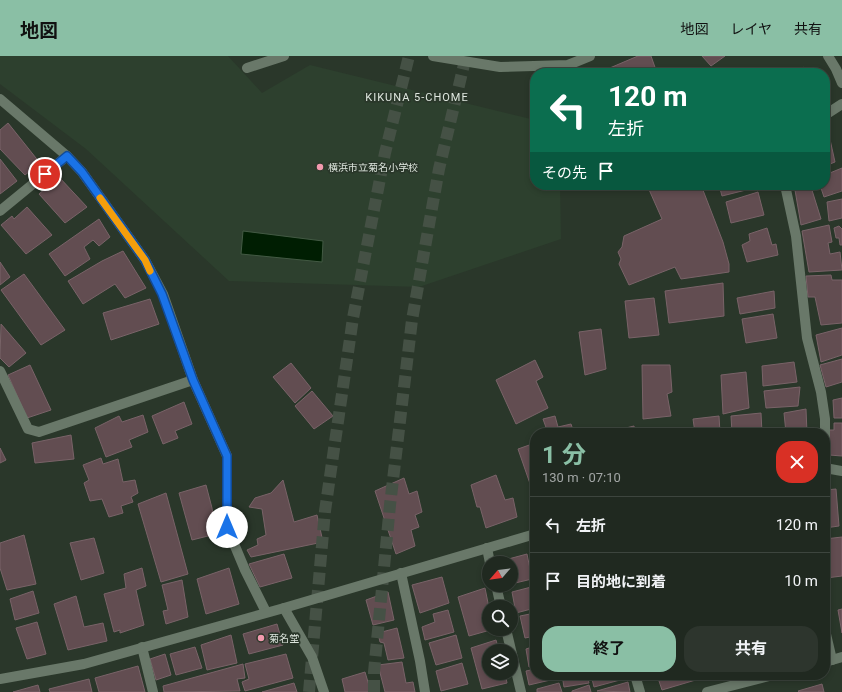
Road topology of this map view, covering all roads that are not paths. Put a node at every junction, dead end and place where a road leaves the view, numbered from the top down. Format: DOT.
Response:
graph roads {
  1 [pos="284,56"];
  2 [pos="434,56"];
  3 [pos="590,56"];
  4 [pos="828,56"];
  5 [pos="248,68"];
  6 [pos="842,83"];
  7 [pos="0,99"];
  8 [pos="842,104"];
  9 [pos="830,112"];
  10 [pos="67,156"];
  11 [pos="786,190"];
  12 [pos="0,211"];
  13 [pos="0,371"];
  14 [pos="193,380"];
  15 [pos="825,428"];
  16 [pos="830,469"];
  17 [pos="842,471"];
  18 [pos="530,535"];
  19 [pos="487,548"];
  20 [pos="489,556"];
  21 [pos="401,573"];
  22 [pos="284,608"];
  23 [pos="266,612"];
  24 [pos="508,636"];
  25 [pos="142,648"];
  26 [pos="830,649"];
  27 [pos="833,660"];
  28 [pos="0,679"];
  29 [pos="636,680"];
  30 [pos="756,680"];
  31 [pos="722,690"];
  32 [pos="153,692"];
  33 [pos="324,692"];
  34 [pos="425,692"];
  35 [pos="521,692"];
  36 [pos="640,692"];
  37 [pos="707,692"];
  1 -- 5 [label="street"];
  2 -- 3 [label="street"];
  4 -- 6 [label="street"];
  7 -- 10 [label="street"];
  8 -- 9 [label="street"];
  10 -- 12 [label="street"];
  10 -- 14 [label="street"];
  11 -- 15 [label="street"];
  13 -- 14 [label="street"];
  14 -- 23 [label="street"];
  16 -- 17 [label="street"];
  18 -- 19 [label="street"];
  19 -- 20 [label="street"];
  19 -- 21 [label="street"];
  21 -- 22 [label="street"];
  21 -- 34 [label="street"];
  22 -- 23 [label="street"];
  22 -- 33 [label="street"];
  23 -- 25 [label="street"];
  24 -- 35 [label="street"];
  25 -- 28 [label="street"];
  25 -- 32 [label="street"];
  26 -- 27 [label="street"];
  29 -- 36 [label="street"];
  30 -- 31 [label="street"];
  31 -- 37 [label="street"];
}
